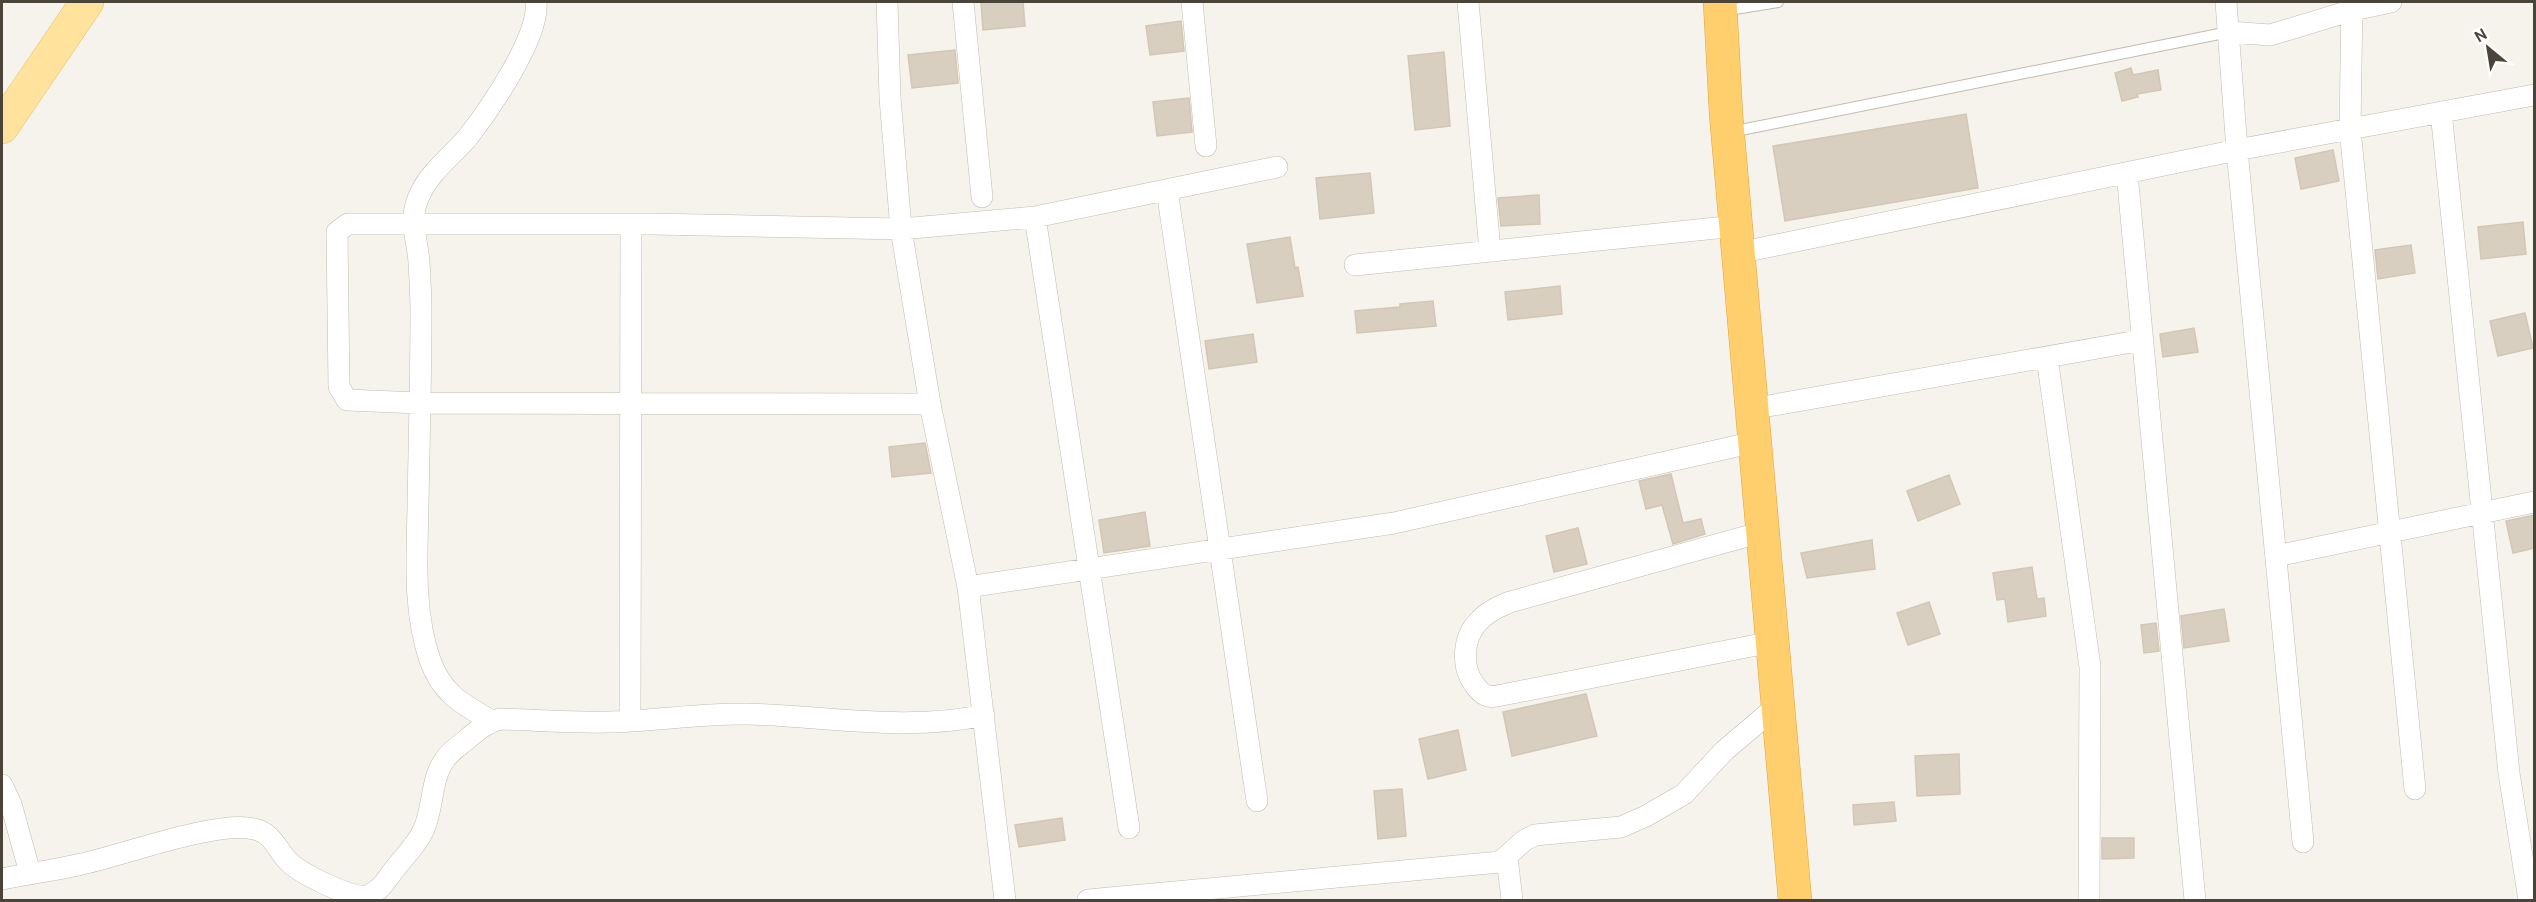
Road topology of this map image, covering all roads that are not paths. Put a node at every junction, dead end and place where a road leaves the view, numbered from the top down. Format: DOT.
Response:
graph roads {
  1 [pos="87,2"];
  2 [pos="536,2"];
  3 [pos="887,2"];
  4 [pos="963,2"];
  5 [pos="1192,2"];
  6 [pos="1468,2"];
  7 [pos="1778,2"];
  8 [pos="2226,2"];
  9 [pos="2391,2"];
  10 [pos="1721,6"];
  11 [pos="2352,6"];
  12 [pos="2229,32"];
  13 [pos="2535,95"];
  14 [pos="2441,112"];
  15 [pos="2,127"];
  16 [pos="2350,129"];
  17 [pos="1728,133"];
  18 [pos="1206,146"];
  19 [pos="2237,150"];
  20 [pos="1277,167"];
  21 [pos="2127,173"];
  22 [pos="1167,190"];
  23 [pos="982,197"];
  24 [pos="1035,217"];
  25 [pos="412,224"];
  26 [pos="631,225"];
  27 [pos="901,229"];
  28 [pos="1737,239"];
  29 [pos="1490,251"];
  30 [pos="1355,265"];
  31 [pos="2143,340"];
  32 [pos="2047,357"];
  33 [pos="419,403"];
  34 [pos="632,404"];
  35 [pos="930,405"];
  36 [pos="1751,409"];
  37 [pos="1755,442"];
  38 [pos="2535,502"];
  39 [pos="2482,512"];
  40 [pos="1762,532"];
  41 [pos="2390,532"];
  42 [pos="1222,549"];
  43 [pos="2276,556"];
  44 [pos="1091,568"];
  45 [pos="968,587"];
  46 [pos="1772,642"];
  47 [pos="1777,706"];
  48 [pos="984,715"];
  49 [pos="492,721"];
  50 [pos="630,721"];
  51 [pos="2,785"];
  52 [pos="2415,789"];
  53 [pos="1257,801"];
  54 [pos="1129,828"];
  55 [pos="2303,842"];
  56 [pos="1507,857"];
  57 [pos="30,873"];
  58 [pos="2,879"];
  59 [pos="1191,895"];
  60 [pos="1005,900"];
  61 [pos="1088,900"];
  62 [pos="1512,900"];
  63 [pos="1795,900"];
  64 [pos="2089,900"];
  65 [pos="2195,900"];
  66 [pos="2529,900"];
  1 -- 15 [label="main road"];
  2 -- 25 [label="street"];
  3 -- 27 [label="street"];
  4 -- 23 [label="street"];
  5 -- 18 [label="street"];
  6 -- 29 [label="street"];
  7 -- 10 [label="lane"];
  8 -- 12 [label="street"];
  9 -- 11 [label="street"];
  10 -- 17 [label="highway"];
  11 -- 12 [label="street"];
  11 -- 16 [label="street"];
  12 -- 17 [label="lane"];
  12 -- 19 [label="street"];
  13 -- 14 [label="street"];
  14 -- 16 [label="street"];
  14 -- 39 [label="street"];
  16 -- 19 [label="street"];
  16 -- 41 [label="street"];
  17 -- 28 [label="highway"];
  19 -- 21 [label="street"];
  19 -- 43 [label="street"];
  20 -- 22 [label="street"];
  21 -- 28 [label="street"];
  21 -- 31 [label="street"];
  22 -- 24 [label="street"];
  22 -- 42 [label="street"];
  24 -- 27 [label="street"];
  24 -- 44 [label="street"];
  25 -- 26 [label="street"];
  25 -- 33 [label="street"];
  25 -- 33 [label="street"];
  26 -- 27 [label="street"];
  26 -- 34 [label="street"];
  27 -- 35 [label="street"];
  28 -- 29 [label="street"];
  28 -- 36 [label="highway"];
  29 -- 30 [label="street"];
  31 -- 32 [label="street"];
  31 -- 65 [label="street"];
  32 -- 36 [label="street"];
  32 -- 64 [label="street"];
  33 -- 34 [label="street"];
  33 -- 49 [label="street"];
  34 -- 35 [label="street"];
  34 -- 50 [label="street"];
  35 -- 45 [label="street"];
  36 -- 37 [label="highway"];
  37 -- 40 [label="highway"];
  37 -- 42 [label="street"];
  38 -- 39 [label="street"];
  39 -- 41 [label="street"];
  39 -- 66 [label="street"];
  40 -- 46 [label="highway"];
  40 -- 46 [label="street"];
  41 -- 43 [label="street"];
  41 -- 52 [label="street"];
  42 -- 44 [label="street"];
  42 -- 53 [label="street"];
  43 -- 55 [label="street"];
  44 -- 45 [label="street"];
  44 -- 54 [label="street"];
  45 -- 48 [label="street"];
  46 -- 47 [label="highway"];
  47 -- 56 [label="street"];
  47 -- 63 [label="highway"];
  48 -- 50 [label="street"];
  48 -- 60 [label="street"];
  49 -- 50 [label="street"];
  49 -- 57 [label="street"];
  51 -- 57 [label="street"];
  56 -- 59 [label="street"];
  56 -- 62 [label="street"];
  57 -- 58 [label="street"];
  59 -- 61 [label="street"];
}
